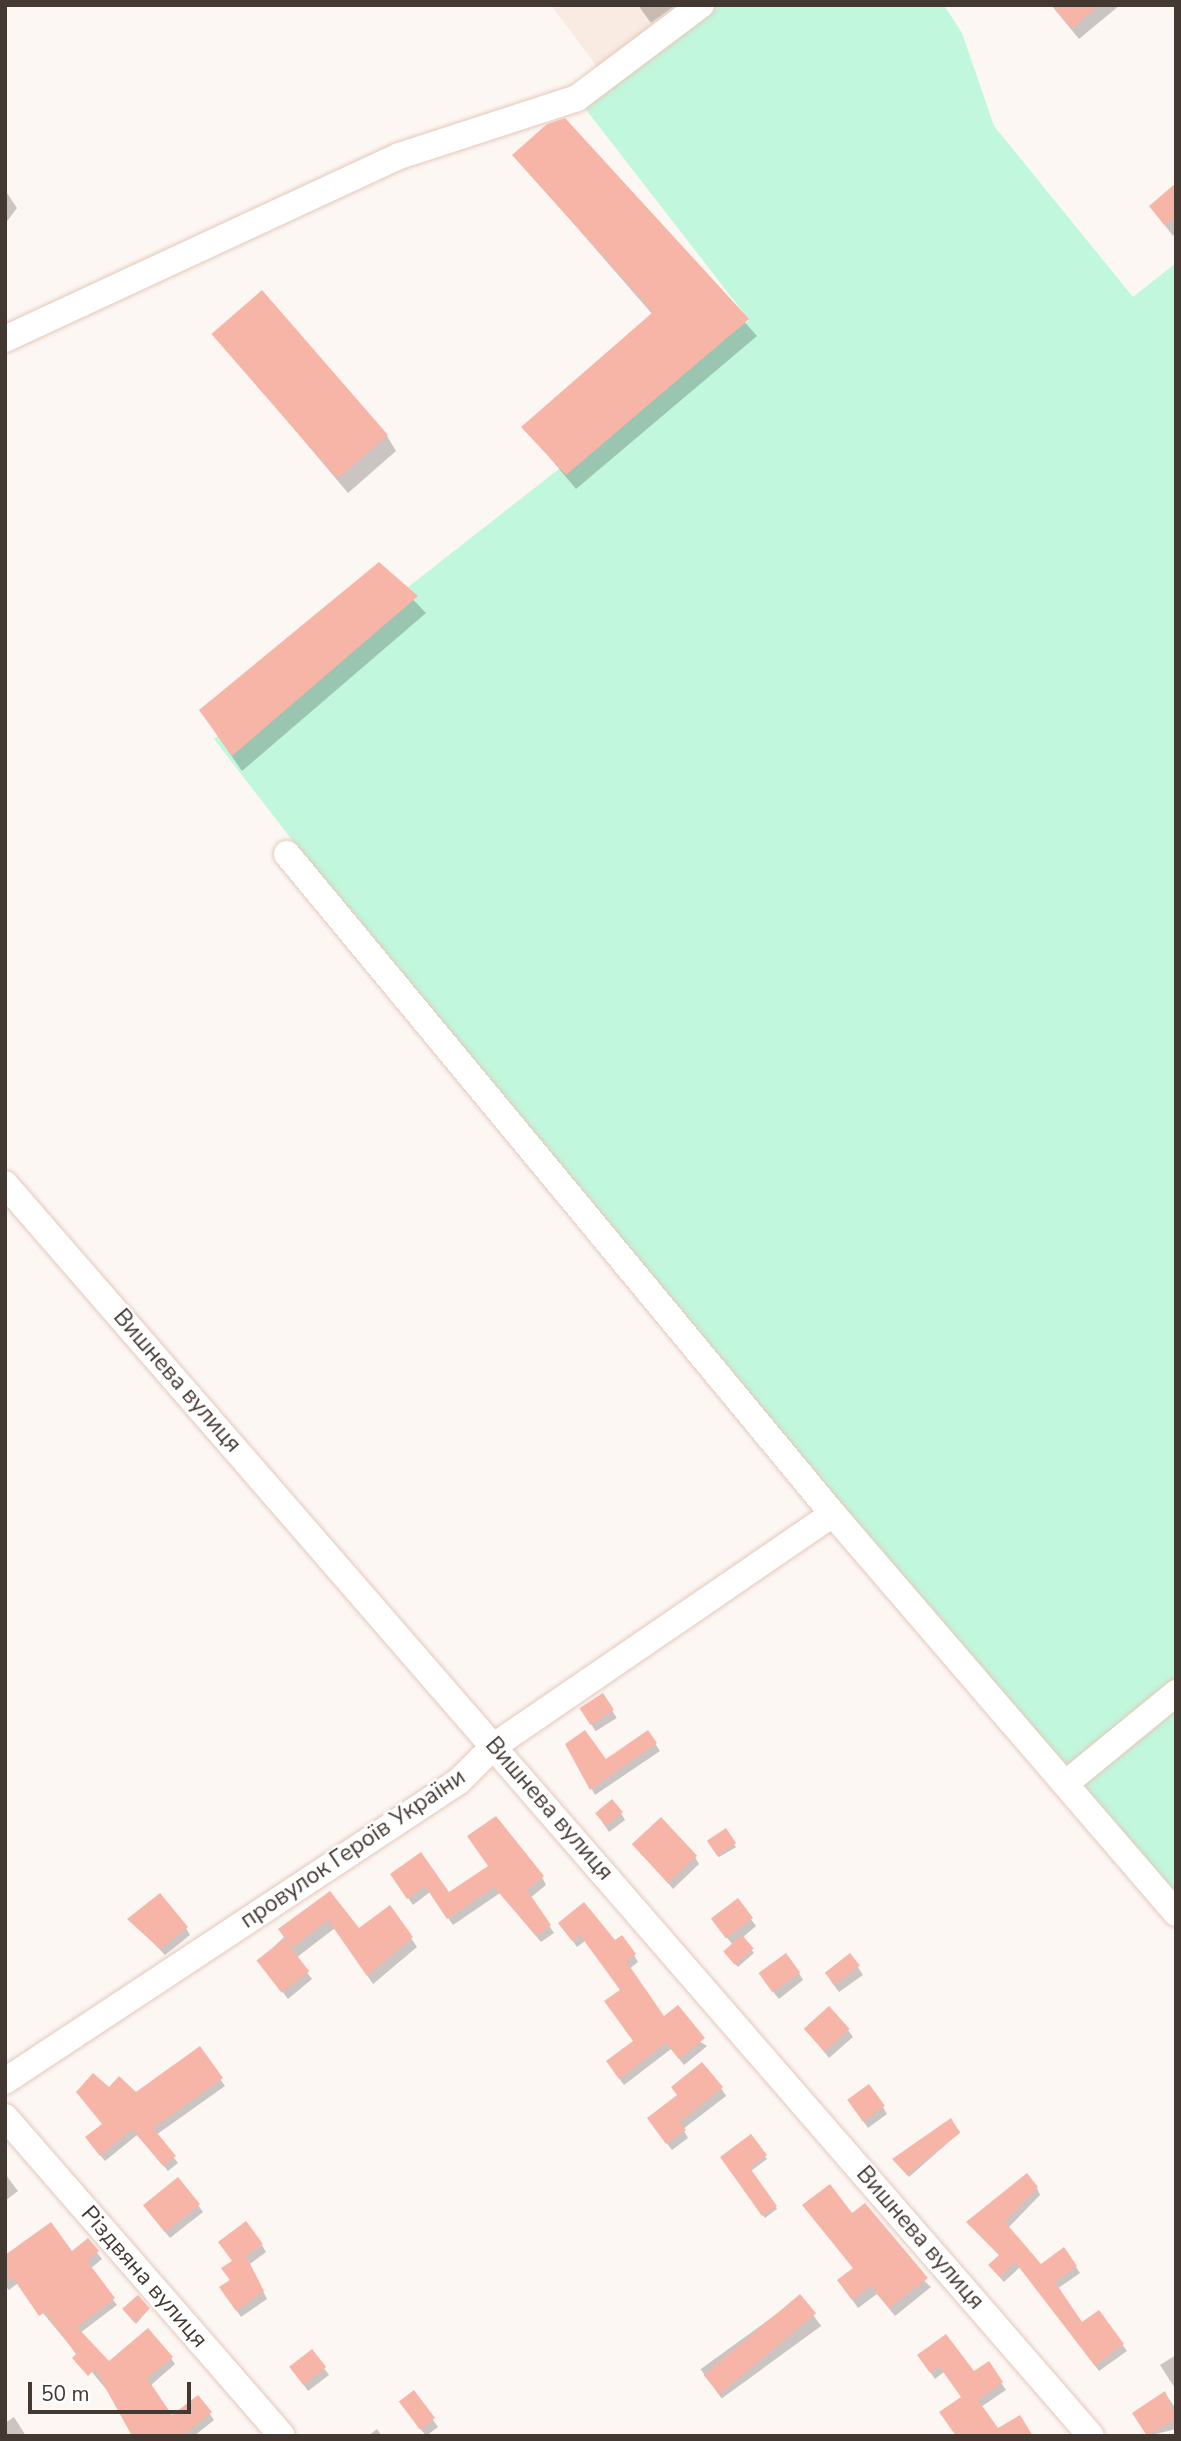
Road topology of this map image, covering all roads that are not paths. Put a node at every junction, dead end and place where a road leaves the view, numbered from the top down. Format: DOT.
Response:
graph roads {
  1 [pos="701,5"];
  2 [pos="5,338"];
  3 [pos="286,854"];
  4 [pos="5,1184"];
  5 [pos="833,1514"];
  6 [pos="1176,1693"];
  7 [pos="494,1746"];
  8 [pos="1065,1784"];
  9 [pos="1176,1913"];
  10 [pos="5,2081"];
  11 [pos="5,2117"];
  12 [pos="282,2436"];
  13 [pos="1091,2436"];
  1 -- 2 [label="street"];
  3 -- 5 [label="street"];
  4 -- 7 [label="street, Вишнева вулиця"];
  5 -- 7 [label="street, провулок Героїв України"];
  5 -- 8 [label="street"];
  6 -- 8 [label="street"];
  7 -- 10 [label="street, провулок Героїв України"];
  7 -- 13 [label="street, Вишнева вулиця"];
  8 -- 9 [label="street"];
  11 -- 12 [label="street, Різдвяна вулиця"];
}
